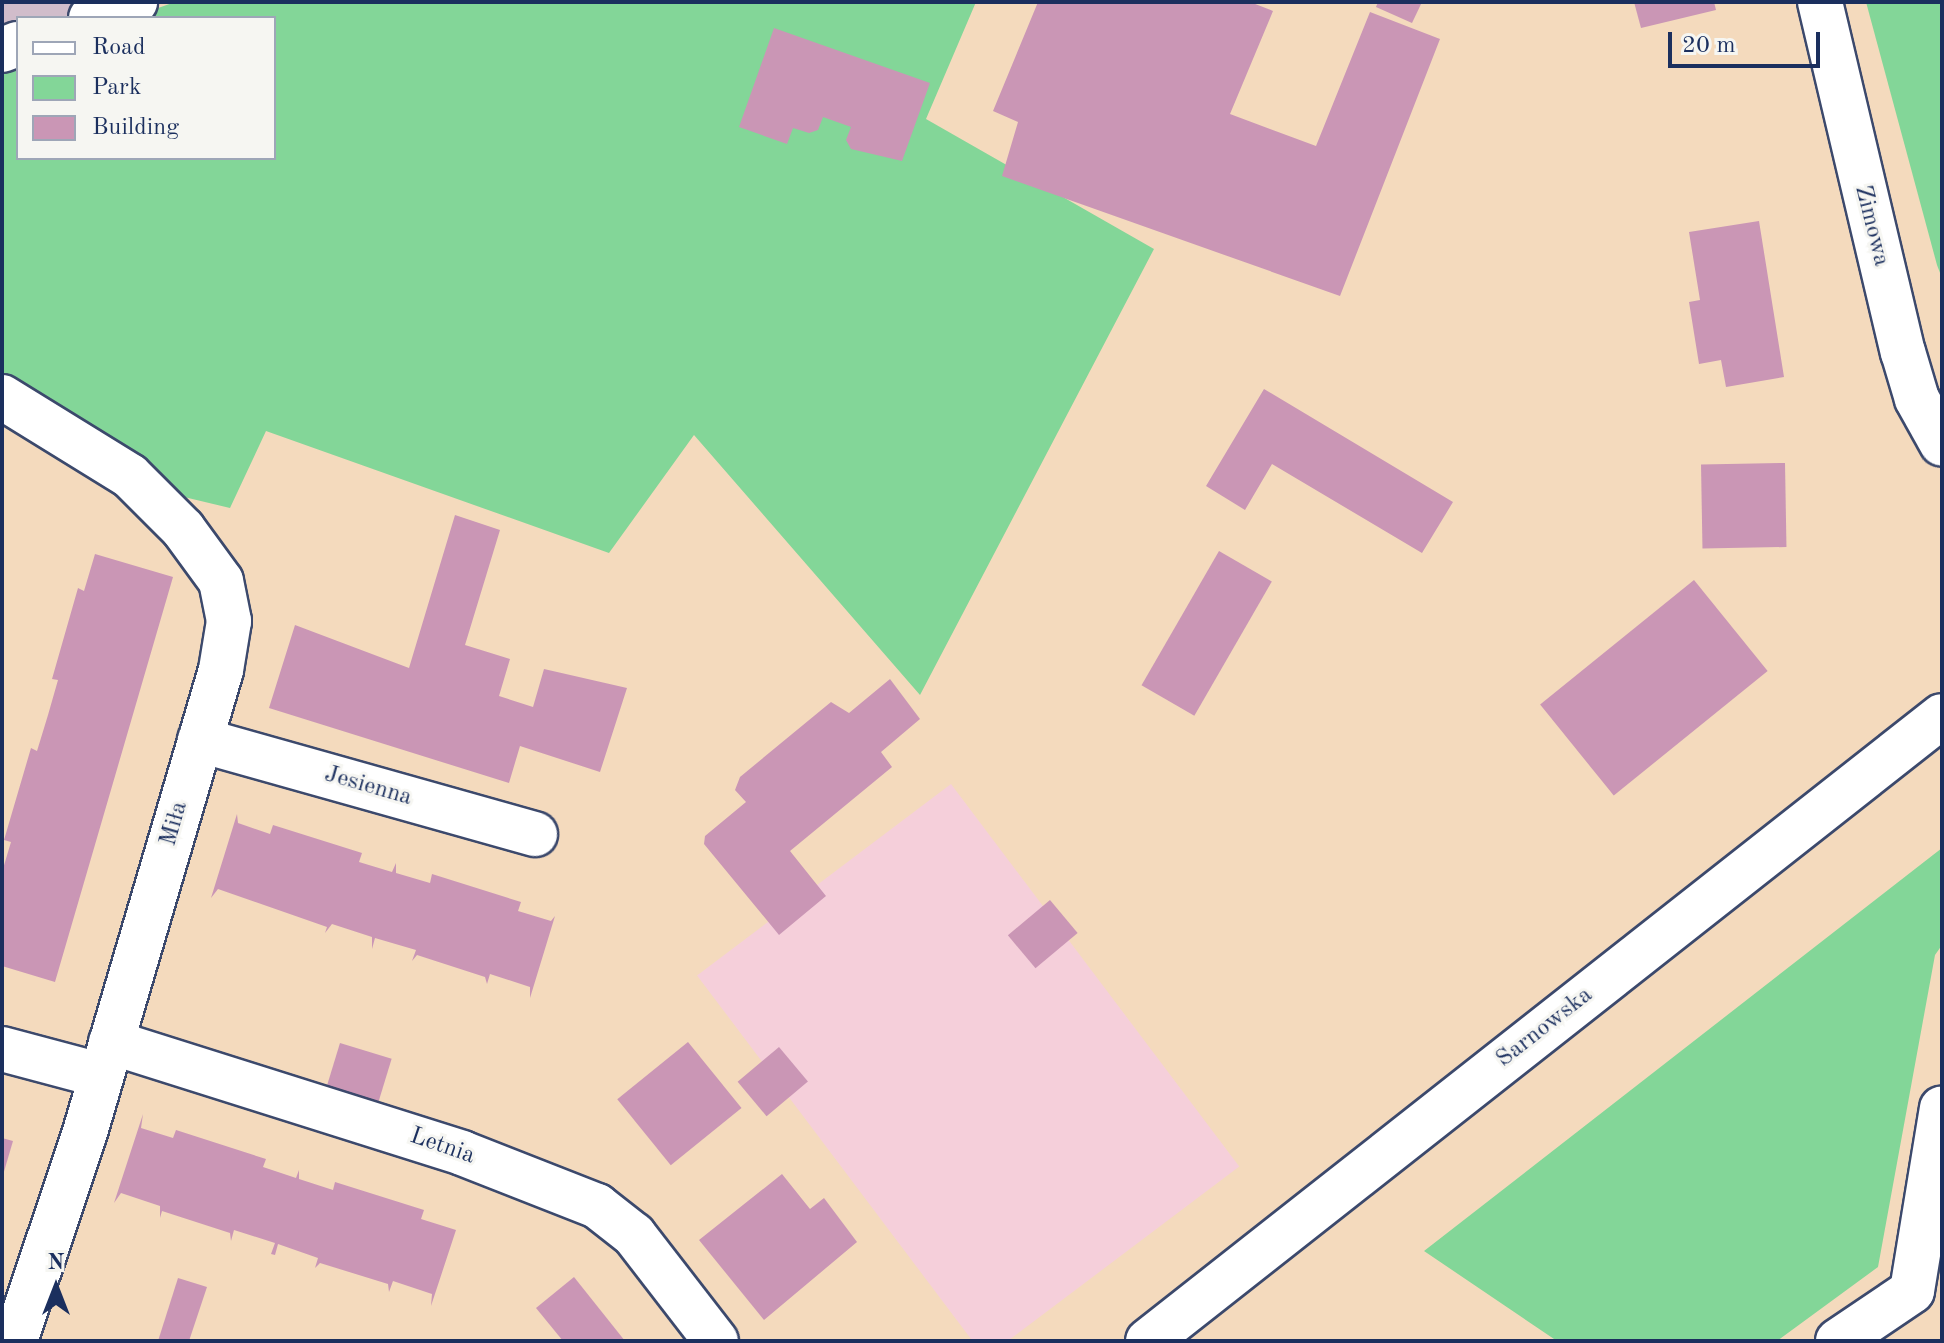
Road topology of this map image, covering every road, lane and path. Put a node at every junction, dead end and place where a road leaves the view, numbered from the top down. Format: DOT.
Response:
graph roads {
  1 [pos="135,2"];
  2 [pos="1820,2"];
  3 [pos="96,16"];
  4 [pos="2,397"];
  5 [pos="1942,444"];
  6 [pos="1942,716"];
  7 [pos="200,740"];
  8 [pos="535,834"];
  9 [pos="2,1049"];
  10 [pos="106,1058"];
  11 [pos="1942,1108"];
  12 [pos="15,1341"];
  13 [pos="716,1341"];
  14 [pos="1148,1341"];
  15 [pos="1838,1341"];
  1 -- 3 [label="street"];
  2 -- 5 [label="street, Zimowa"];
  4 -- 7 [label="street, Miła"];
  6 -- 14 [label="street, Sarnowska"];
  7 -- 8 [label="street, Jesienna"];
  7 -- 10 [label="street, Miła"];
  9 -- 10 [label="street, Letnia"];
  10 -- 12 [label="street, Miła"];
  10 -- 13 [label="street, Letnia"];
  11 -- 15 [label="street"];
}
